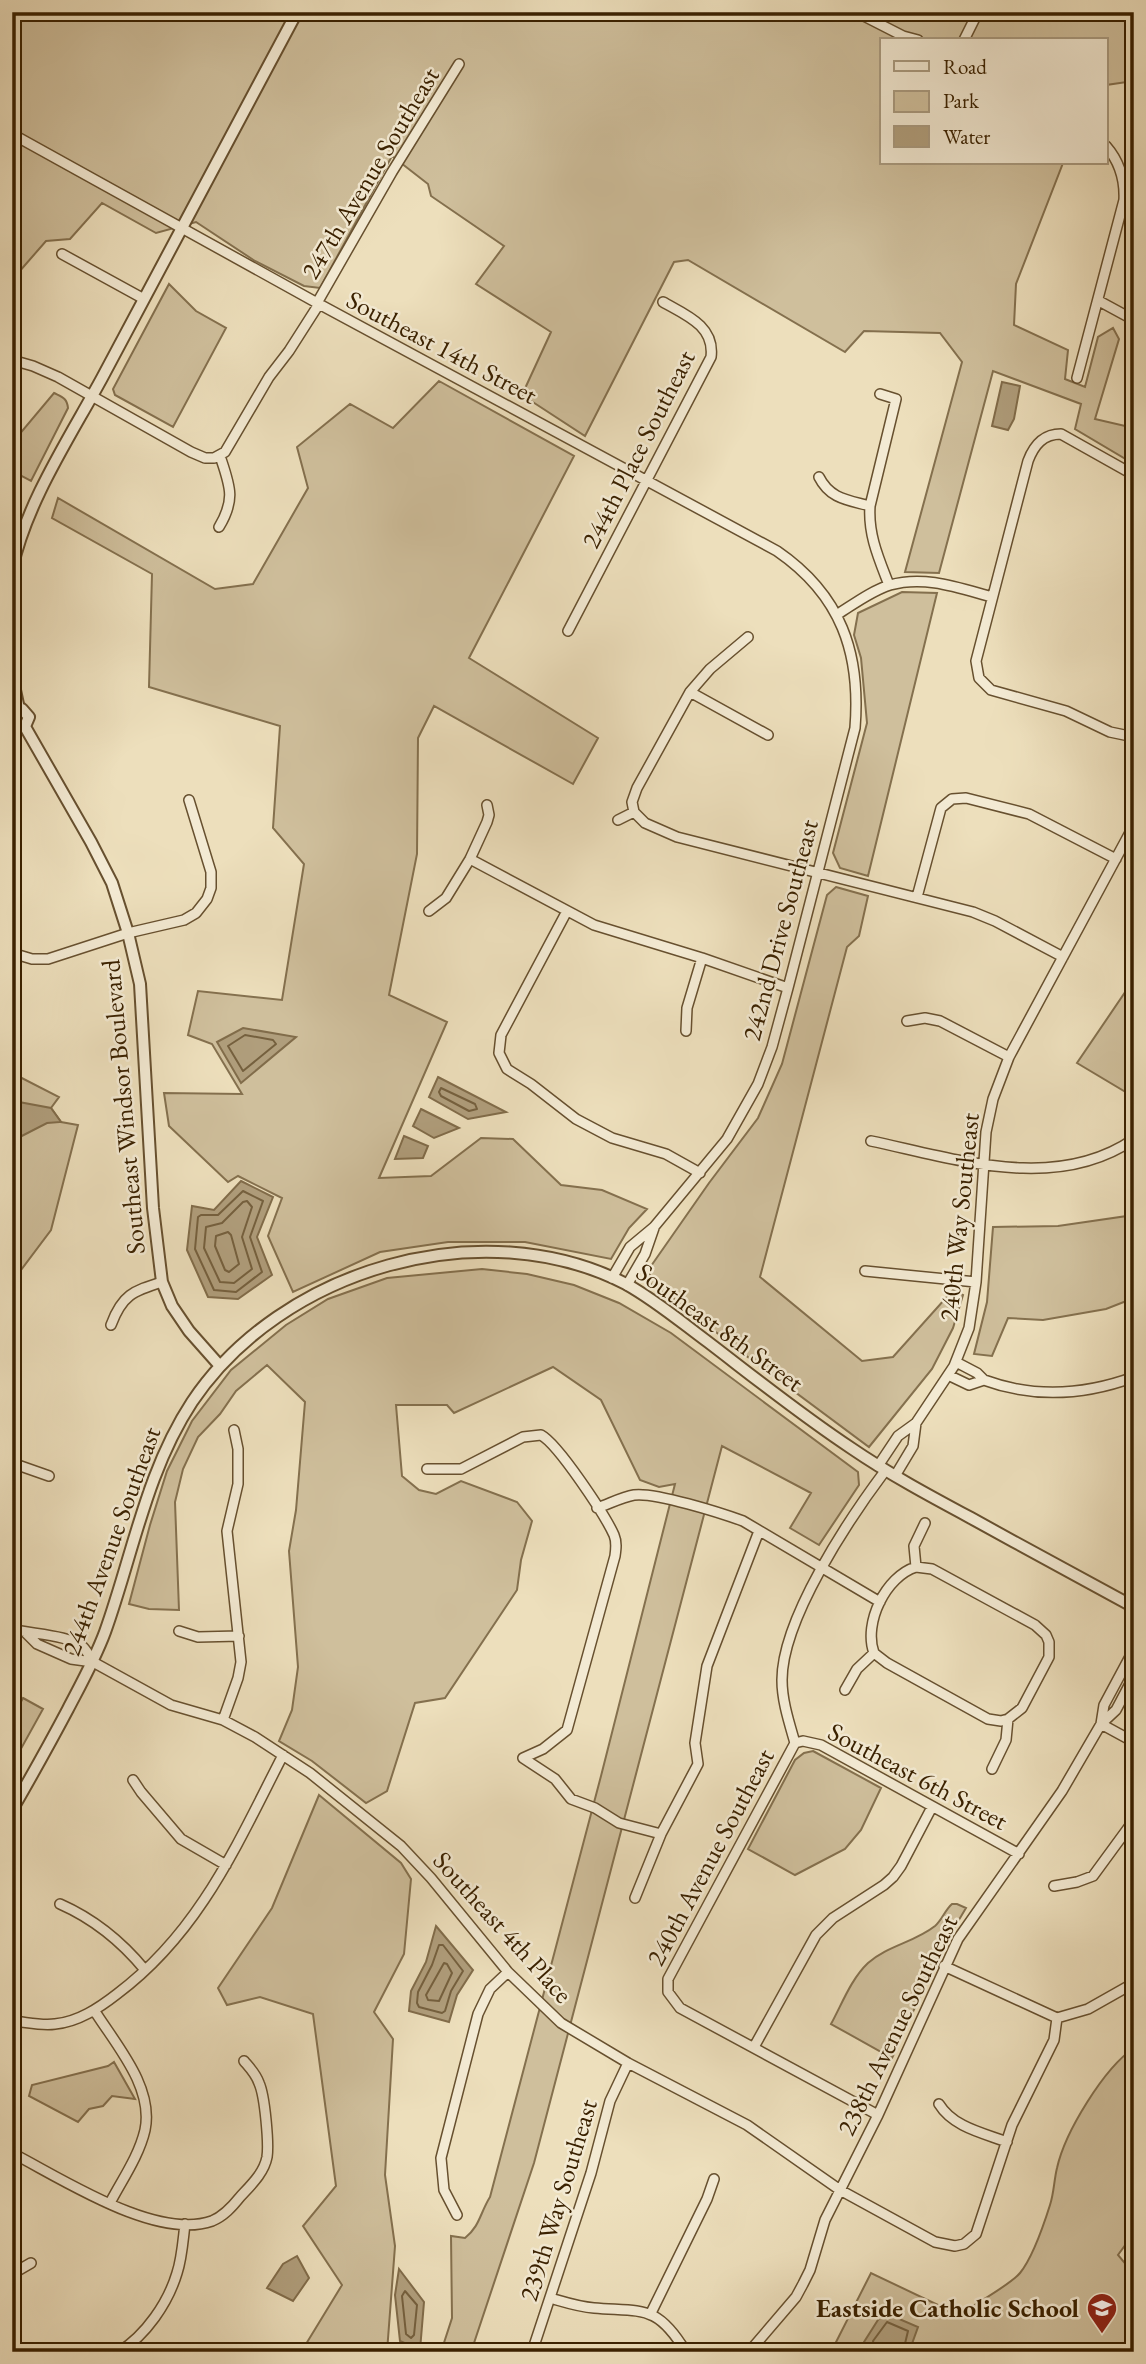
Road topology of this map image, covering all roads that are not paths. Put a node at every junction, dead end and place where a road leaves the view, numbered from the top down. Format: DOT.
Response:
graph roads {
  1 [pos="297,12"];
  2 [pos="856,12"];
  3 [pos="978,12"];
  4 [pos="910,38"];
  5 [pos="965,38"];
  6 [pos="459,64"];
  7 [pos="12,134"];
  8 [pos="1108,148"];
  9 [pos="182,227"];
  10 [pos="61,254"];
  11 [pos="144,299"];
  12 [pos="1099,301"];
  13 [pos="663,302"];
  14 [pos="318,304"];
  15 [pos="1134,320"];
  16 [pos="12,359"];
  17 [pos="1077,378"];
  18 [pos="880,394"];
  19 [pos="92,397"];
  20 [pos="220,456"];
  21 [pos="1134,475"];
  22 [pos="819,477"];
  23 [pos="647,481"];
  24 [pos="870,506"];
  25 [pos="219,527"];
  26 [pos="12,569"];
  27 [pos="889,585"];
  28 [pos="992,597"];
  29 [pos="838,614"];
  30 [pos="568,631"];
  31 [pos="748,637"];
  32 [pos="12,676"];
  33 [pos="690,692"];
  34 [pos="16,712"];
  35 [pos="12,720"];
  36 [pos="24,726"];
  37 [pos="768,735"];
  38 [pos="1134,737"];
  39 [pos="189,800"];
  40 [pos="487,806"];
  41 [pos="634,812"];
  42 [pos="618,820"];
  43 [pos="1134,825"];
  44 [pos="470,859"];
  45 [pos="1116,859"];
  46 [pos="818,873"];
  47 [pos="917,897"];
  48 [pos="429,911"];
  49 [pos="567,911"];
  50 [pos="128,933"];
  51 [pos="12,954"];
  52 [pos="1063,957"];
  53 [pos="702,958"];
  54 [pos="788,988"];
  55 [pos="907,1021"];
  56 [pos="686,1031"];
  57 [pos="1009,1057"];
  58 [pos="1134,1139"];
  59 [pos="871,1141"];
  60 [pos="984,1165"];
  61 [pos="699,1173"];
  62 [pos="654,1227"];
  63 [pos="865,1271"];
  64 [pos="612,1278"];
  65 [pos="162,1282"];
  66 [pos="976,1282"];
  67 [pos="627,1285"];
  68 [pos="111,1325"];
  69 [pos="956,1362"];
  70 [pos="220,1366"];
  71 [pos="948,1374"];
  72 [pos="1134,1377"];
  73 [pos="984,1380"];
  74 [pos="916,1423"];
  75 [pos="234,1430"];
  76 [pos="12,1463"];
  77 [pos="427,1469"];
  78 [pos="886,1471"];
  79 [pos="49,1476"];
  80 [pos="597,1508"];
  81 [pos="925,1523"];
  82 [pos="759,1531"];
  83 [pos="916,1567"];
  84 [pos="822,1569"];
  85 [pos="880,1602"];
  86 [pos="1134,1607"];
  87 [pos="12,1629"];
  88 [pos="179,1631"];
  89 [pos="26,1633"];
  90 [pos="239,1636"];
  91 [pos="1134,1650"];
  92 [pos="874,1653"];
  93 [pos="93,1661"];
  94 [pos="1134,1676"];
  95 [pos="845,1690"];
  96 [pos="1008,1719"];
  97 [pos="223,1720"];
  98 [pos="1101,1724"];
  99 [pos="1134,1742"];
  100 [pos="795,1743"];
  101 [pos="283,1755"];
  102 [pos="992,1769"];
  103 [pos="133,1780"];
  104 [pos="932,1807"];
  105 [pos="12,1811"];
  106 [pos="1134,1820"];
  107 [pos="661,1834"];
  108 [pos="1019,1854"];
  109 [pos="226,1865"];
  110 [pos="1054,1886"];
  111 [pos="635,1898"];
  112 [pos="61,1905"];
  113 [pos="944,1966"];
  114 [pos="145,1970"];
  115 [pos="508,1972"];
  116 [pos="1134,1983"];
  117 [pos="94,2010"];
  118 [pos="1057,2018"];
  119 [pos="12,2021"];
  120 [pos="754,2047"];
  121 [pos="244,2061"];
  122 [pos="628,2063"];
  123 [pos="939,2104"];
  124 [pos="878,2115"];
  125 [pos="1007,2142"];
  126 [pos="12,2153"];
  127 [pos="714,2179"];
  128 [pos="839,2190"];
  129 [pos="110,2203"];
  130 [pos="457,2216"];
  131 [pos="185,2224"];
  132 [pos="31,2263"];
  133 [pos="12,2274"];
  134 [pos="550,2298"];
  135 [pos="651,2313"];
  136 [pos="126,2350"];
  137 [pos="532,2352"];
  138 [pos="686,2352"];
  139 [pos="749,2352"];
  1 -- 9 [label="street"];
  2 -- 4 [label="street"];
  3 -- 5 [label="street"];
  6 -- 14 [label="street, 247th Avenue Southeast"];
  7 -- 9 [label="street, Southeast 14th Street"];
  8 -- 12 [label="street"];
  9 -- 11 [label="street"];
  9 -- 14 [label="street, Southeast 14th Street"];
  10 -- 11 [label="street"];
  11 -- 19 [label="street"];
  12 -- 15 [label="street"];
  12 -- 17 [label="street"];
  13 -- 23 [label="street, 244th Place Southeast"];
  14 -- 20 [label="street, 247th Avenue Southeast"];
  14 -- 23 [label="street, Southeast 14th Street"];
  16 -- 19 [label="street"];
  18 -- 24 [label="street"];
  19 -- 20 [label="street"];
  19 -- 26 [label="street"];
  20 -- 25 [label="street"];
  21 -- 28 [label="street"];
  22 -- 24 [label="street"];
  23 -- 29 [label="street, Southeast 14th Street"];
  23 -- 30 [label="street, 244th Place Southeast"];
  24 -- 27 [label="street"];
  27 -- 28 [label="street"];
  27 -- 29 [label="street"];
  28 -- 38 [label="street"];
  29 -- 46 [label="street, 242nd Drive Southeast"];
  31 -- 33 [label="street"];
  32 -- 34 [label="street"];
  33 -- 37 [label="street"];
  33 -- 41 [label="street"];
  34 -- 36 [label="street, Southeast Windsor Boulevard"];
  35 -- 36 [label="street"];
  36 -- 50 [label="street, Southeast Windsor Boulevard"];
  39 -- 50 [label="street"];
  40 -- 44 [label="street"];
  41 -- 42 [label="street"];
  41 -- 46 [label="street"];
  43 -- 45 [label="street, 240th Way Southeast"];
  44 -- 48 [label="street"];
  44 -- 49 [label="street"];
  45 -- 47 [label="street"];
  45 -- 52 [label="street, 240th Way Southeast"];
  46 -- 47 [label="street"];
  46 -- 54 [label="street, 242nd Drive Southeast"];
  47 -- 52 [label="street"];
  49 -- 53 [label="street"];
  49 -- 61 [label="street"];
  50 -- 51 [label="street"];
  50 -- 65 [label="street, Southeast Windsor Boulevard"];
  52 -- 57 [label="street, 240th Way Southeast"];
  53 -- 54 [label="street"];
  53 -- 56 [label="street"];
  54 -- 61 [label="street, 242nd Drive Southeast"];
  55 -- 57 [label="street"];
  57 -- 60 [label="street, 240th Way Southeast"];
  58 -- 60 [label="street"];
  59 -- 60 [label="street"];
  60 -- 66 [label="street, 240th Way Southeast"];
  61 -- 62 [label="street, 242nd Drive Southeast"];
  62 -- 64 [label="street, 242nd Drive Southeast"];
  62 -- 67 [label="street, 242nd Drive Southeast"];
  63 -- 66 [label="street"];
  64 -- 67 [label="street, Southeast 8th Street"];
  64 -- 70 [label="street, Southeast 8th Street"];
  65 -- 68 [label="street"];
  65 -- 70 [label="street, Southeast Windsor Boulevard"];
  66 -- 69 [label="street, 240th Way Southeast"];
  67 -- 78 [label="street, Southeast 8th Street"];
  69 -- 71 [label="street, 240th Way Southeast"];
  69 -- 73 [label="street"];
  70 -- 93 [label="street, 244th Avenue Southeast"];
  71 -- 73 [label="street"];
  71 -- 74 [label="street, 240th Way Southeast"];
  72 -- 73 [label="street"];
  74 -- 78 [label="street, 240th Way Southeast"];
  74 -- 78 [label="street, 240th Way Southeast"];
  75 -- 90 [label="street"];
  76 -- 79 [label="street"];
  77 -- 80 [label="street"];
  78 -- 84 [label="street, 240th Way Southeast"];
  78 -- 86 [label="street, Southeast 8th Street"];
  80 -- 82 [label="street"];
  80 -- 107 [label="street"];
  81 -- 83 [label="street"];
  82 -- 84 [label="street"];
  82 -- 107 [label="street"];
  83 -- 85 [label="street"];
  83 -- 96 [label="street"];
  84 -- 85 [label="street"];
  84 -- 100 [label="street, 240th Way Southeast"];
  85 -- 92 [label="street"];
  87 -- 89 [label="street, Southeast 4th Place"];
  88 -- 90 [label="street"];
  89 -- 93 [label="street, Southeast 4th Place"];
  89 -- 93 [label="street, Southeast 4th Place"];
  90 -- 97 [label="street"];
  91 -- 98 [label="street, 238th Avenue Southeast"];
  92 -- 95 [label="street"];
  92 -- 96 [label="street"];
  93 -- 97 [label="street, Southeast 4th Place"];
  93 -- 105 [label="street, 244th Avenue Southeast"];
  94 -- 98 [label="street, 238th Avenue Southeast"];
  96 -- 102 [label="street"];
  97 -- 101 [label="street, Southeast 4th Place"];
  98 -- 99 [label="street"];
  98 -- 108 [label="street, 238th Avenue Southeast"];
  100 -- 104 [label="street, Southeast 6th Street"];
  100 -- 120 [label="street, 240th Avenue Southeast"];
  101 -- 109 [label="street"];
  101 -- 115 [label="street, Southeast 4th Place"];
  103 -- 109 [label="street"];
  104 -- 108 [label="street, Southeast 6th Street"];
  104 -- 120 [label="street"];
  106 -- 110 [label="street"];
  107 -- 111 [label="street"];
  108 -- 113 [label="street, 238th Avenue Southeast"];
  109 -- 114 [label="street"];
  112 -- 114 [label="street"];
  113 -- 118 [label="street"];
  113 -- 124 [label="street, 238th Avenue Southeast"];
  114 -- 117 [label="street"];
  115 -- 122 [label="street, Southeast 4th Place"];
  115 -- 130 [label="street"];
  116 -- 118 [label="street"];
  117 -- 119 [label="street"];
  117 -- 129 [label="street"];
  118 -- 125 [label="street"];
  120 -- 124 [label="street"];
  121 -- 131 [label="street"];
  122 -- 128 [label="street, Southeast 4th Place"];
  122 -- 134 [label="street, 239th Way Southeast"];
  123 -- 125 [label="street"];
  124 -- 128 [label="street, 238th Avenue Southeast"];
  125 -- 128 [label="street, Southeast 4th Place"];
  126 -- 129 [label="street"];
  127 -- 135 [label="street"];
  128 -- 139 [label="street, 238th Avenue Southeast"];
  129 -- 131 [label="street"];
  131 -- 136 [label="street"];
  132 -- 133 [label="street"];
  134 -- 135 [label="street"];
  134 -- 137 [label="street, 239th Way Southeast"];
  135 -- 138 [label="street"];
}
